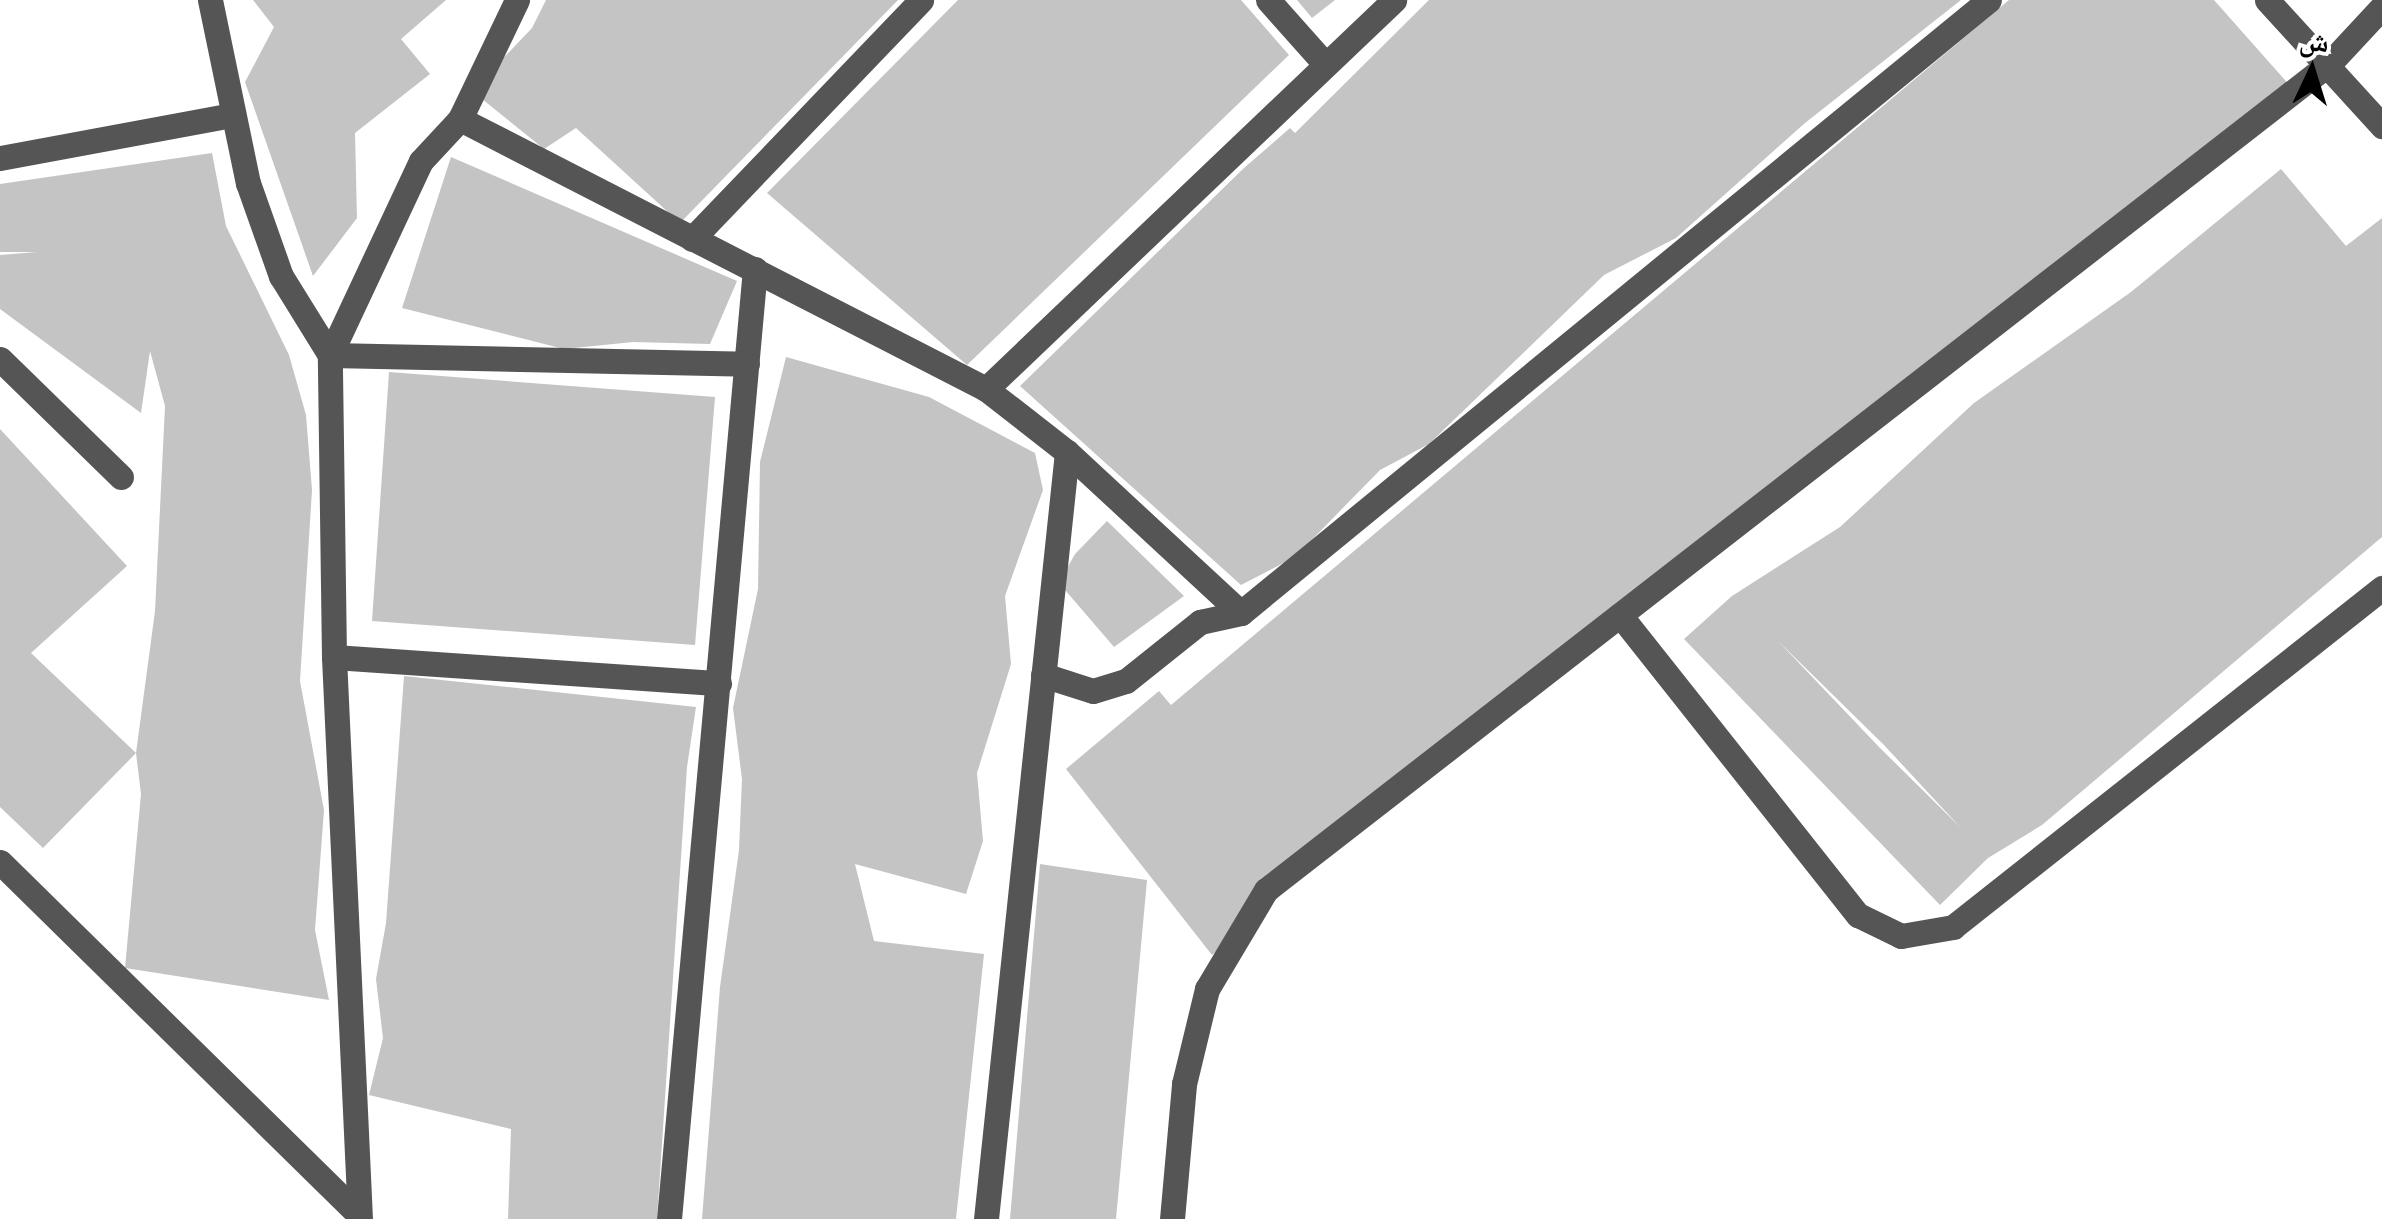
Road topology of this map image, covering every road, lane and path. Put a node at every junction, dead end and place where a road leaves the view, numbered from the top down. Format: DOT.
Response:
graph roads {
  1 [pos="210,0"];
  2 [pos="518,0"];
  3 [pos="921,0"];
  4 [pos="1268,0"];
  5 [pos="1394,0"];
  6 [pos="1990,0"];
  7 [pos="2267,0"];
  8 [pos="2382,7"];
  9 [pos="2330,63"];
  10 [pos="1325,64"];
  11 [pos="232,114"];
  12 [pos="460,118"];
  13 [pos="2382,126"];
  14 [pos="0,158"];
  15 [pos="692,239"];
  16 [pos="755,269"];
  17 [pos="330,355"];
  18 [pos="0,359"];
  19 [pos="747,364"];
  20 [pos="986,390"];
  21 [pos="1067,452"];
  22 [pos="121,477"];
  23 [pos="2382,588"];
  24 [pos="1240,612"];
  25 [pos="1620,614"];
  26 [pos="334,657"];
  27 [pos="1042,676"];
  28 [pos="718,683"];
  29 [pos="0,862"];
  30 [pos="358,1215"];
  31 [pos="669,1219"];
  32 [pos="986,1219"];
  33 [pos="1172,1219"];
  1 -- 11 [label="street"];
  2 -- 12 [label="street"];
  3 -- 15 [label="street"];
  4 -- 10 [label="street"];
  5 -- 10 [label="street"];
  6 -- 24 [label="street"];
  7 -- 9 [label="street"];
  8 -- 9 [label="street"];
  9 -- 13 [label="street"];
  9 -- 25 [label="street"];
  10 -- 20 [label="street"];
  11 -- 14 [label="street"];
  11 -- 17 [label="street"];
  12 -- 15 [label="street"];
  12 -- 17 [label="street"];
  15 -- 16 [label="street"];
  16 -- 19 [label="street"];
  16 -- 20 [label="street"];
  17 -- 19 [label="street"];
  17 -- 26 [label="street"];
  18 -- 22 [label="street"];
  19 -- 28 [label="street"];
  20 -- 21 [label="street"];
  21 -- 24 [label="street"];
  21 -- 27 [label="street"];
  23 -- 25 [label="street"];
  24 -- 27 [label="street"];
  25 -- 33 [label="street"];
  26 -- 28 [label="street"];
  26 -- 30 [label="street"];
  27 -- 32 [label="street"];
  28 -- 31 [label="street"];
  29 -- 30 [label="street"];
}
